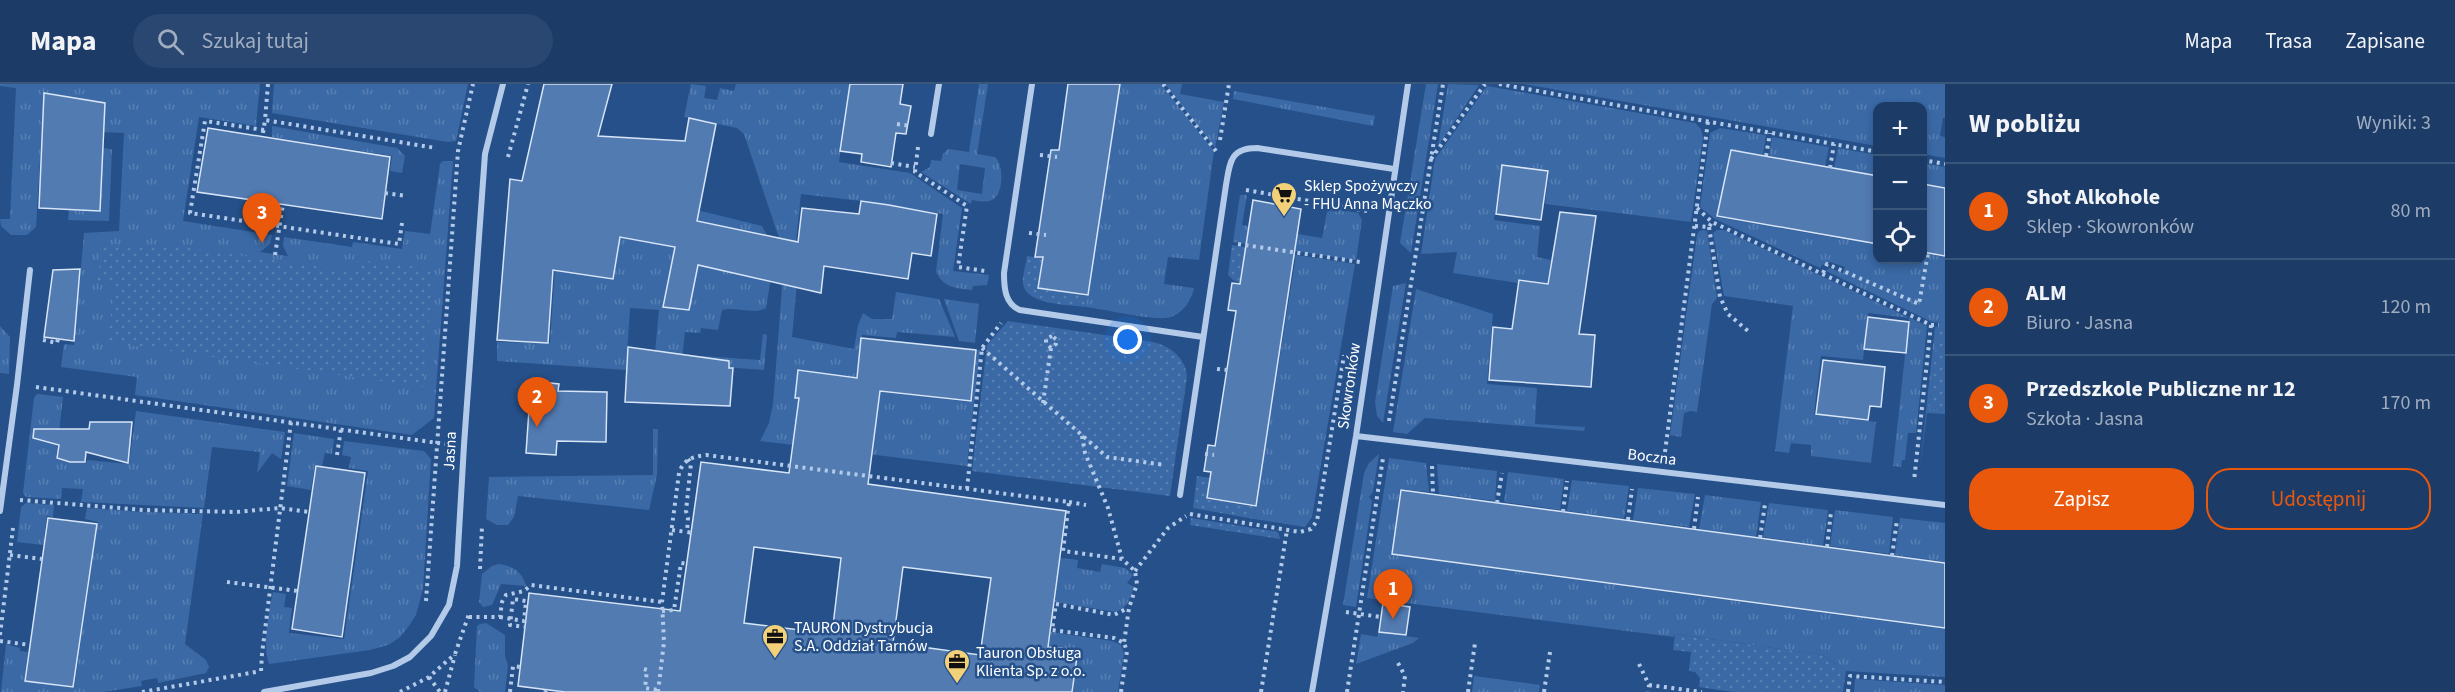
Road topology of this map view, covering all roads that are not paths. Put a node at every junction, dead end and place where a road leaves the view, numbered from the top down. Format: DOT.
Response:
graph roads {
  1 [pos="503,84"];
  2 [pos="939,84"];
  3 [pos="1032,84"];
  4 [pos="1408,84"];
  5 [pos="931,134"];
  6 [pos="1394,169"];
  7 [pos="30,270"];
  8 [pos="1203,338"];
  9 [pos="1356,436"];
  10 [pos="1180,495"];
  11 [pos="1945,505"];
  12 [pos="0,511"];
  13 [pos="264,692"];
  14 [pos="1312,692"];
  1 -- 13 [label="street, Jasna"];
  2 -- 5 [label="street"];
  3 -- 8 [label="street"];
  4 -- 6 [label="street, Skowronków"];
  6 -- 8 [label="street"];
  6 -- 9 [label="street, Skowronków"];
  7 -- 12 [label="street"];
  8 -- 10 [label="street"];
  9 -- 11 [label="street, Boczna"];
  9 -- 14 [label="street, Skowronków"];
}
